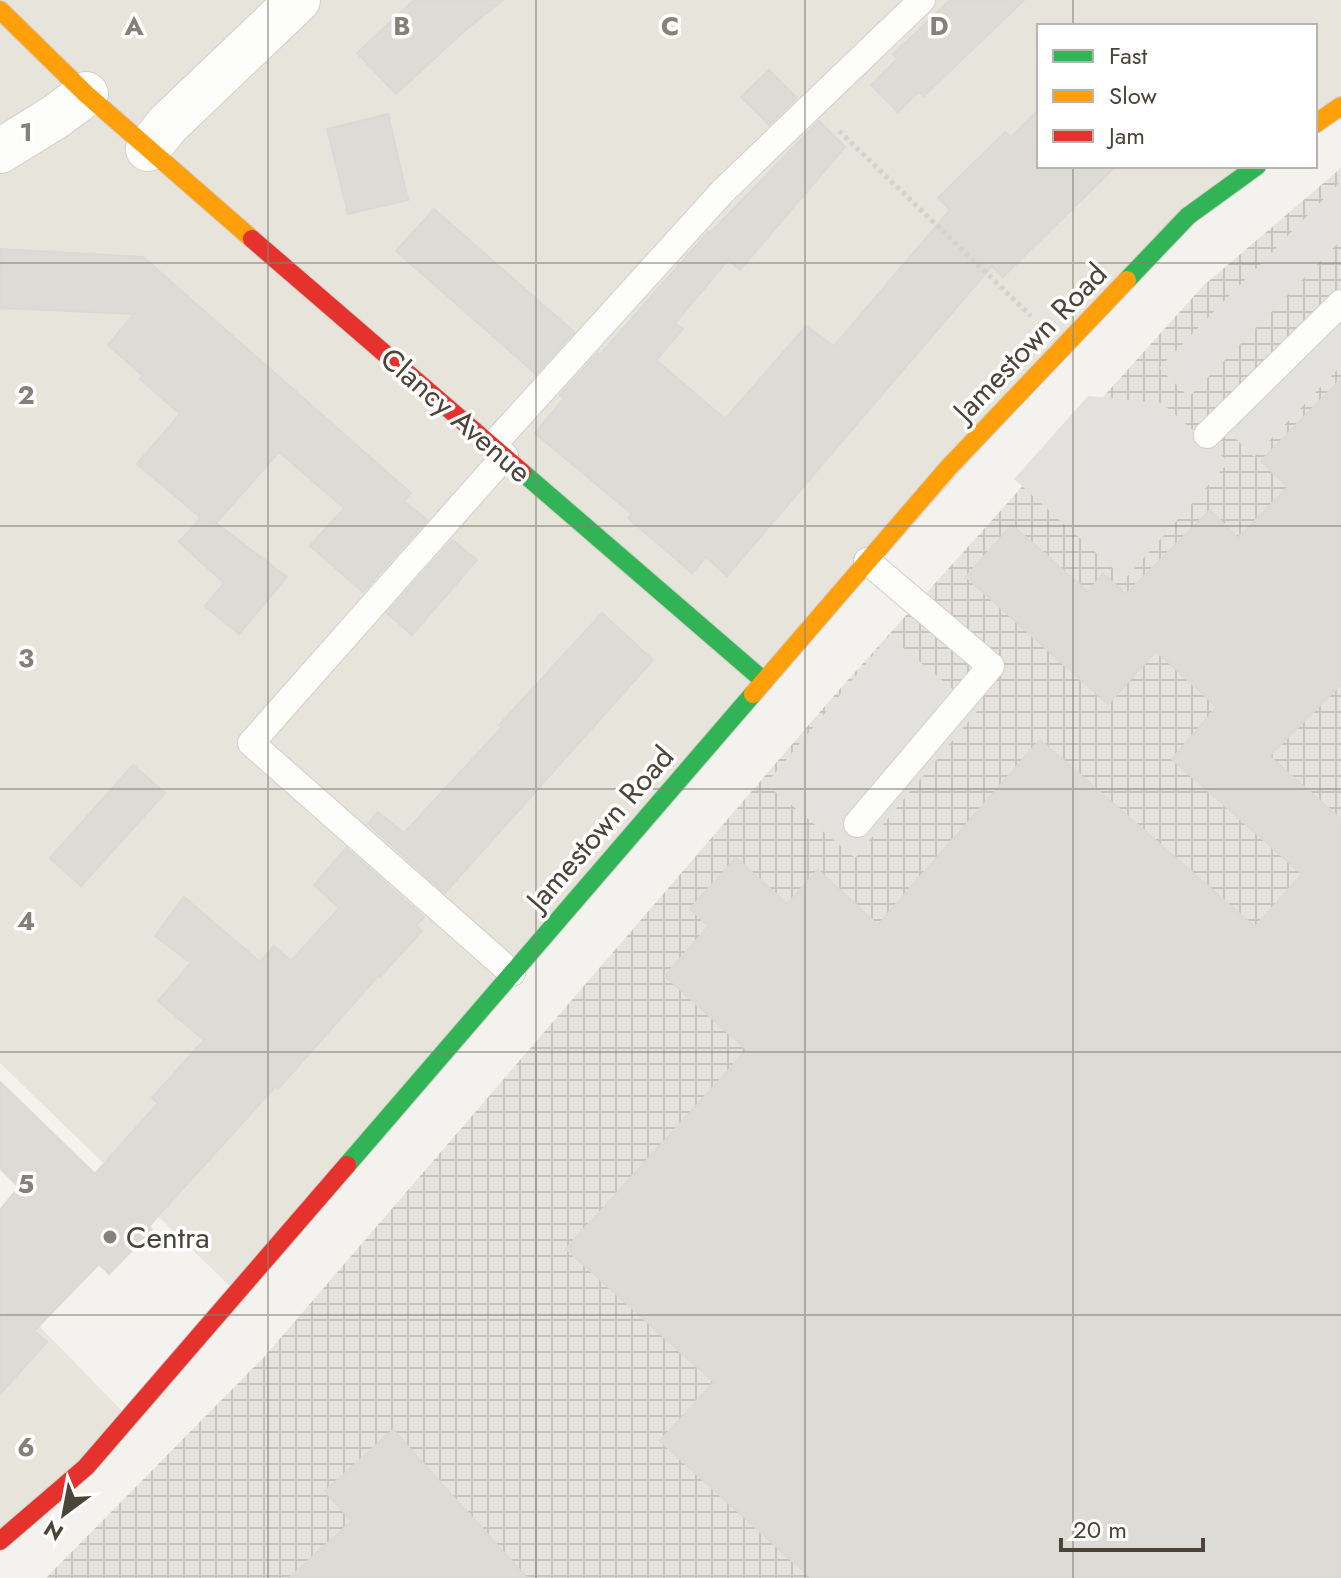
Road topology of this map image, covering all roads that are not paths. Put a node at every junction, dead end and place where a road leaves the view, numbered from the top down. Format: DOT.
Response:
graph roads {
  1 [pos="298,0"];
  2 [pos="922,0"];
  3 [pos="0,10"];
  4 [pos="86,94"];
  5 [pos="1341,106"];
  6 [pos="1317,123"];
  7 [pos="148,149"];
  8 [pos="0,151"];
  9 [pos="1254,168"];
  10 [pos="1341,303"];
  11 [pos="1207,435"];
  12 [pos="498,451"];
  13 [pos="867,561"];
  14 [pos="764,681"];
  15 [pos="857,824"];
  16 [pos="512,973"];
  17 [pos="0,1541"];
  1 -- 7 [label="street"];
  2 -- 12 [label="lane"];
  3 -- 4 [label="street, Clancy Avenue"];
  4 -- 7 [label="street, Clancy Avenue"];
  4 -- 8 [label="street"];
  5 -- 6 [label="street"];
  7 -- 12 [label="street, Clancy Avenue"];
  9 -- 13 [label="street, Jamestown Road"];
  10 -- 11 [label="lane"];
  12 -- 14 [label="street, Clancy Avenue"];
  12 -- 16 [label="lane"];
  13 -- 14 [label="street, Jamestown Road"];
  13 -- 15 [label="lane"];
  14 -- 16 [label="street, Jamestown Road"];
  16 -- 17 [label="street, Jamestown Road"];
}
